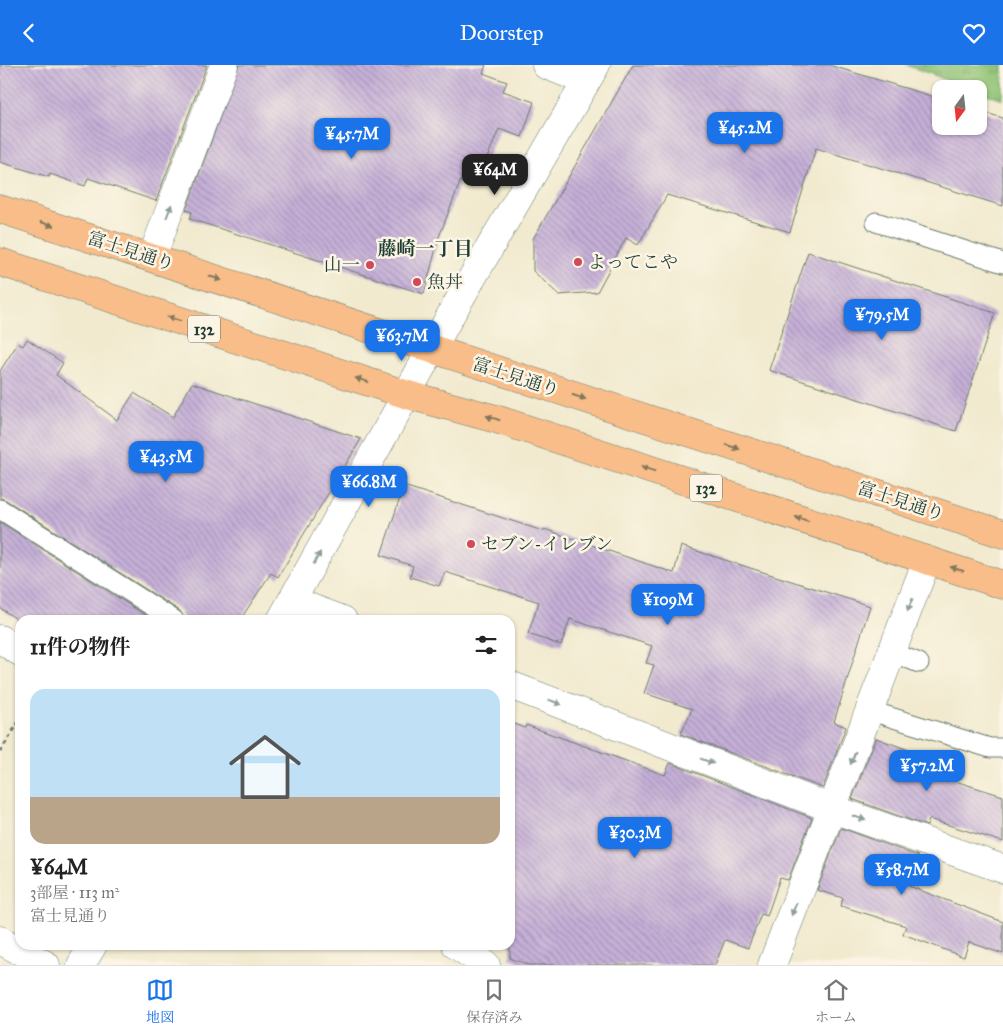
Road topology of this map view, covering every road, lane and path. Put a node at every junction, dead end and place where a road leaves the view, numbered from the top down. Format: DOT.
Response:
graph roads {
  1 [pos="224,65"];
  2 [pos="546,65"];
  3 [pos="591,73"];
  4 [pos="0,209"];
  5 [pos="876,222"];
  6 [pos="152,257"];
  7 [pos="0,263"];
  8 [pos="1003,263"];
  9 [pos="433,349"];
  10 [pos="408,395"];
  11 [pos="0,509"];
  12 [pos="1003,534"];
  13 [pos="926,559"];
  14 [pos="1003,585"];
  15 [pos="287,610"];
  16 [pos="166,615"];
  17 [pos="315,615"];
  18 [pos="0,639"];
  19 [pos="15,649"];
  20 [pos="892,652"];
  21 [pos="919,663"];
  22 [pos="515,687"];
  23 [pos="870,711"];
  24 [pos="15,728"];
  25 [pos="1003,747"];
  26 [pos="0,753"];
  27 [pos="833,809"];
  28 [pos="1003,869"];
  29 [pos="0,940"];
  30 [pos="15,948"];
  31 [pos="18,950"];
  32 [pos="90,950"];
  33 [pos="464,950"];
  34 [pos="46,965"];
  35 [pos="81,965"];
  36 [pos="486,965"];
  37 [pos="772,965"];
  6 -- 1 [label="street, one-way"];
  2 -- 3 [label="street"];
  3 -- 9 [label="street"];
  4 -- 6 [label="highway, 富士見通り, one-way"];
  5 -- 8 [label="lane"];
  6 -- 9 [label="highway, 富士見通り, one-way"];
  10 -- 7 [label="highway, 132, one-way"];
  9 -- 10 [label="street"];
  9 -- 12 [label="highway, 富士見通り, one-way"];
  13 -- 10 [label="highway, 132, one-way"];
  15 -- 10 [label="street, one-way"];
  11 -- 16 [label="lane"];
  14 -- 13 [label="highway, 132, one-way"];
  13 -- 20 [label="street, one-way"];
  15 -- 17 [label="street"];
  18 -- 19 [label="street"];
  20 -- 21 [label="lane"];
  20 -- 23 [label="street"];
  22 -- 27 [label="street, one-way"];
  23 -- 25 [label="lane"];
  23 -- 27 [label="street, one-way"];
  24 -- 26 [label="path"];
  27 -- 28 [label="street, one-way"];
  27 -- 37 [label="street, one-way"];
  29 -- 30 [label="street"];
  31 -- 34 [label="street"];
  32 -- 35 [label="street"];
  33 -- 36 [label="street"];
}
